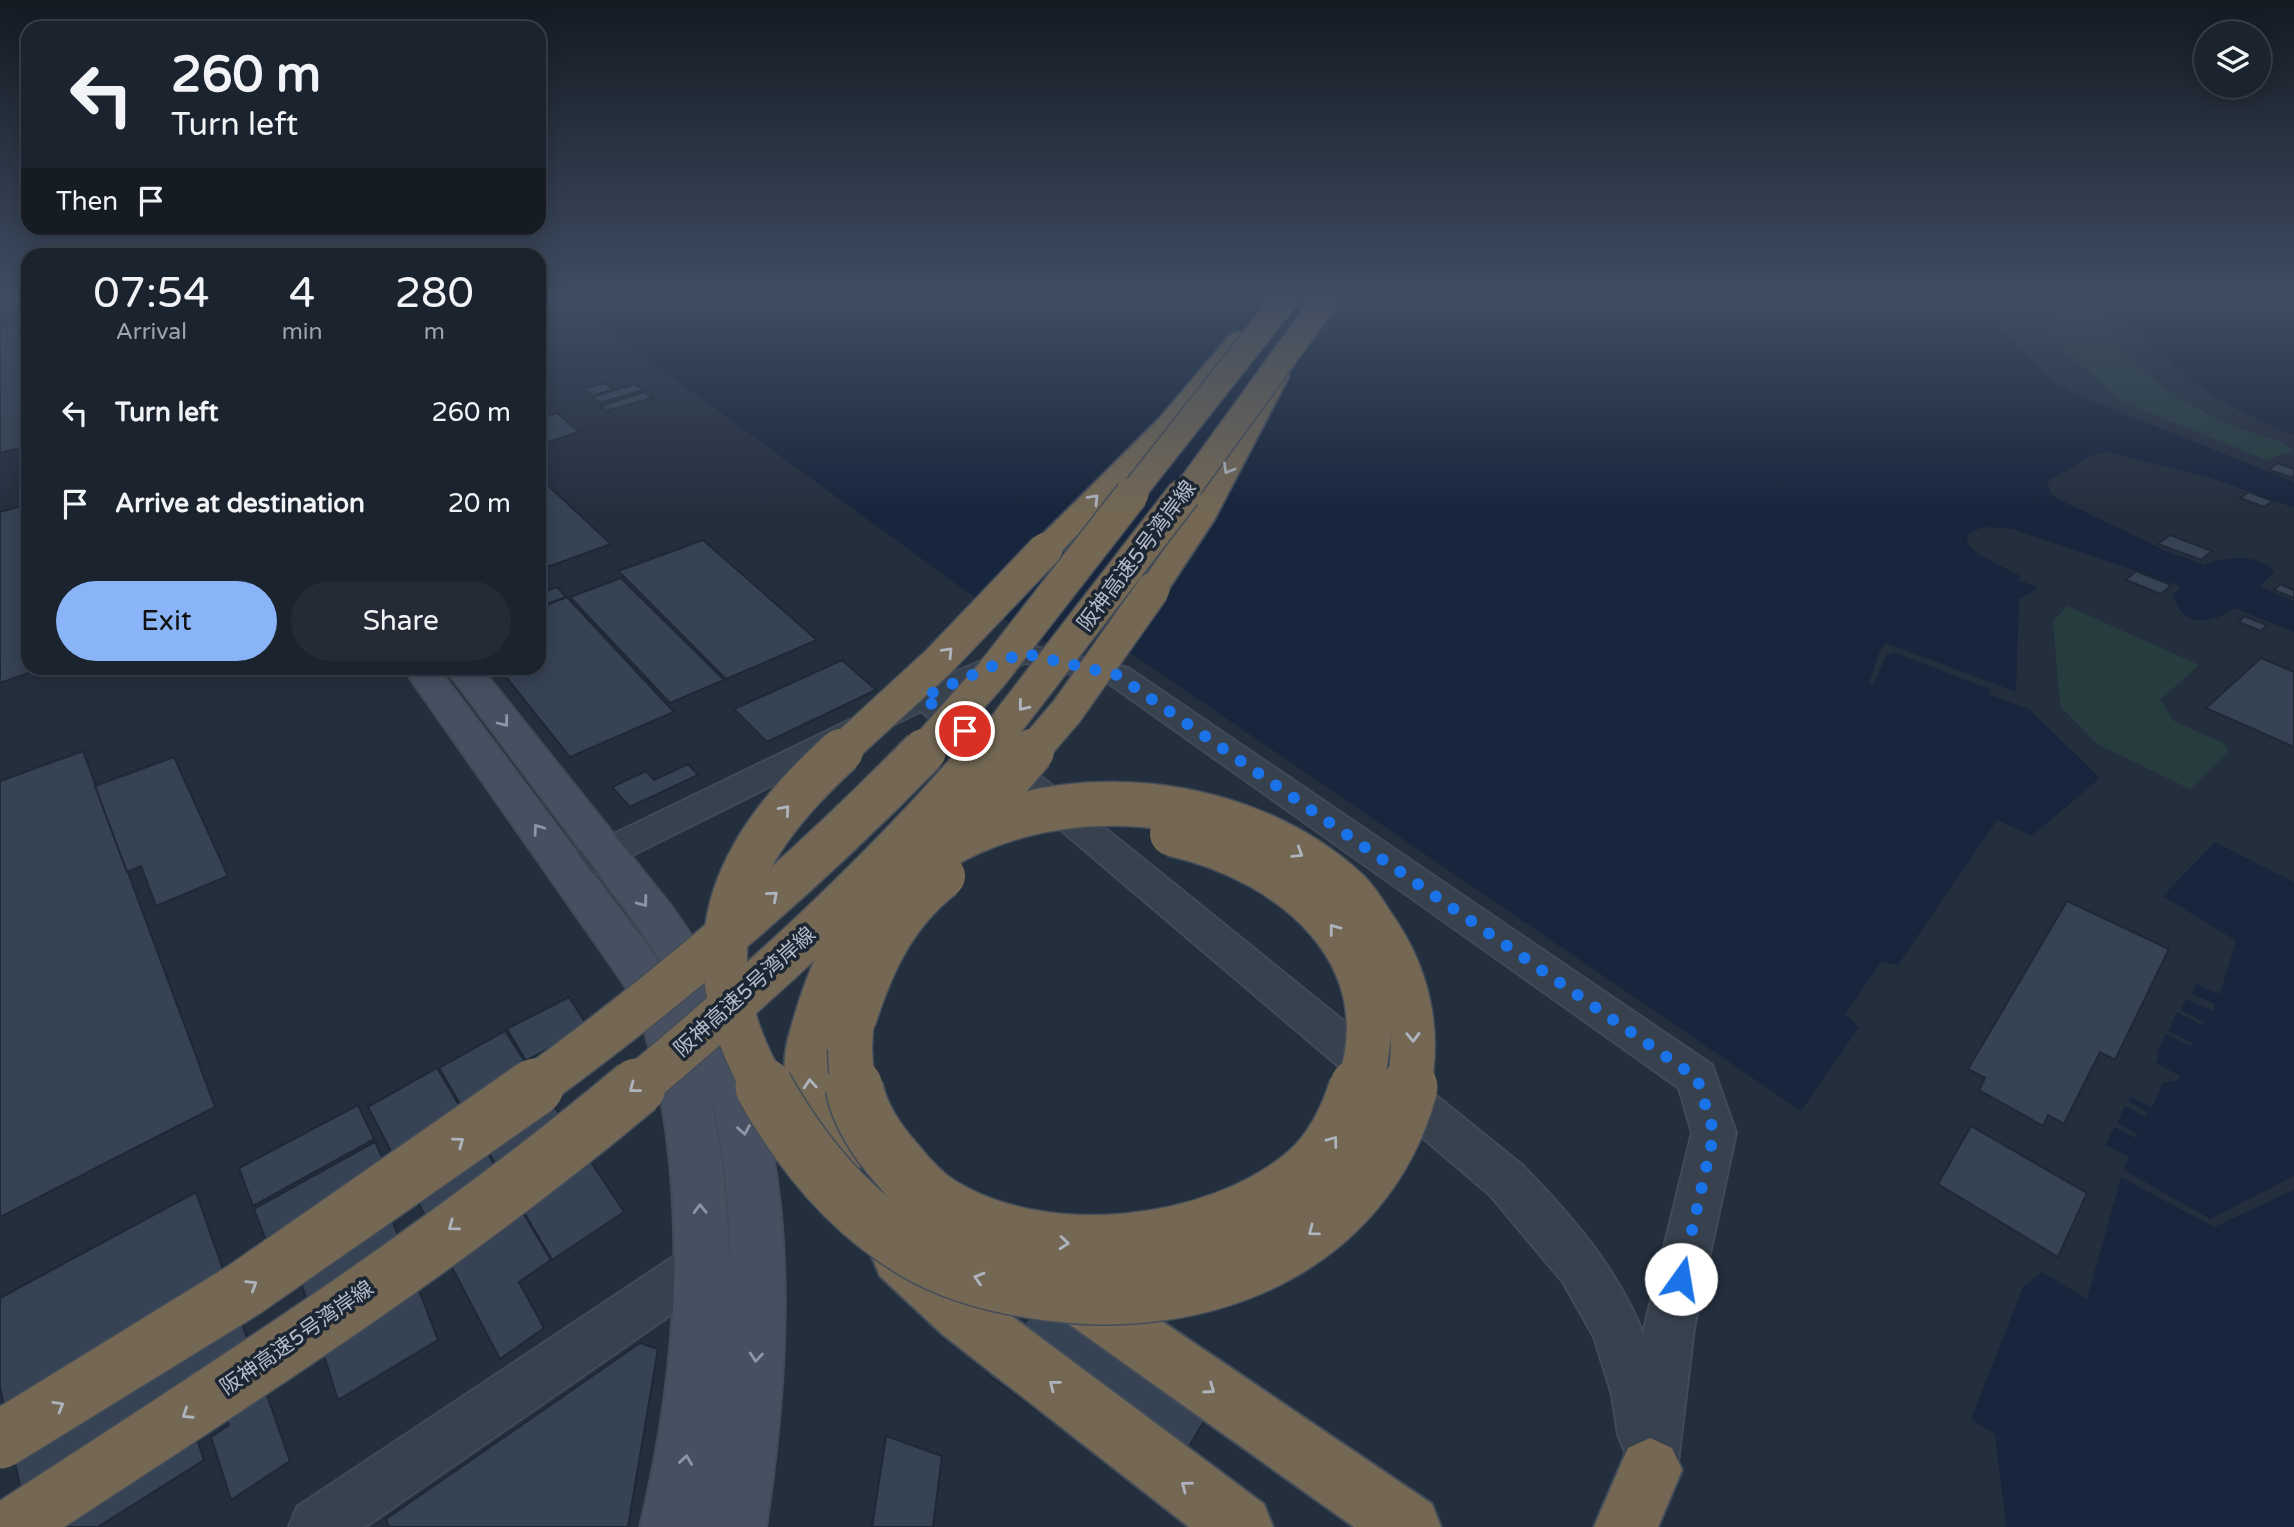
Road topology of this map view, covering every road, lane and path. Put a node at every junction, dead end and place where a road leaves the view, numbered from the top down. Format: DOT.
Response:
graph roads {
  1 [pos="1214,369"];
  2 [pos="1248,369"];
  3 [pos="1258,369"];
  4 [pos="1267,369"];
  5 [pos="426,675"];
  6 [pos="467,675"];
  7 [pos="923,697"];
  8 [pos="587,862"];
  9 [pos="856,989"];
  10 [pos="856,989"];
  11 [pos="856,989"];
  12 [pos="856,989"];
  13 [pos="833,1027"];
  14 [pos="757,1249"];
  15 [pos="702,1265"];
  16 [pos="0,1440"];
  17 [pos="1650,1469"];
  18 [pos="12,1527"];
  19 [pos="317,1527"];
  20 [pos="672,1527"];
  21 [pos="734,1527"];
  22 [pos="1241,1527"];
  23 [pos="1409,1527"];
  24 [pos="1626,1527"];
  13 -- 1 [label="highway, one-way, bridge"];
  16 -- 2 [label="highway, 阪神高速5号湾岸線, one-way, bridge"];
  3 -- 18 [label="highway, 阪神高速5号湾岸線, one-way, bridge"];
  4 -- 9 [label="highway, one-way, bridge"];
  8 -- 5 [label="street, one-way"];
  6 -- 8 [label="street, one-way"];
  7 -- 8 [label="street"];
  7 -- 17 [label="street"];
  7 -- 17 [label="street"];
  8 -- 14 [label="street, one-way"];
  15 -- 8 [label="street, one-way"];
  10 -- 11 [label="highway, one-way, bridge"];
  12 -- 13 [label="highway, one-way, bridge"];
  22 -- 13 [label="highway, one-way"];
  13 -- 23 [label="highway, one-way"];
  14 -- 15 [label="street"];
  14 -- 21 [label="street, one-way"];
  15 -- 19 [label="street"];
  20 -- 15 [label="street, one-way"];
  17 -- 24 [label="highway"];
}
